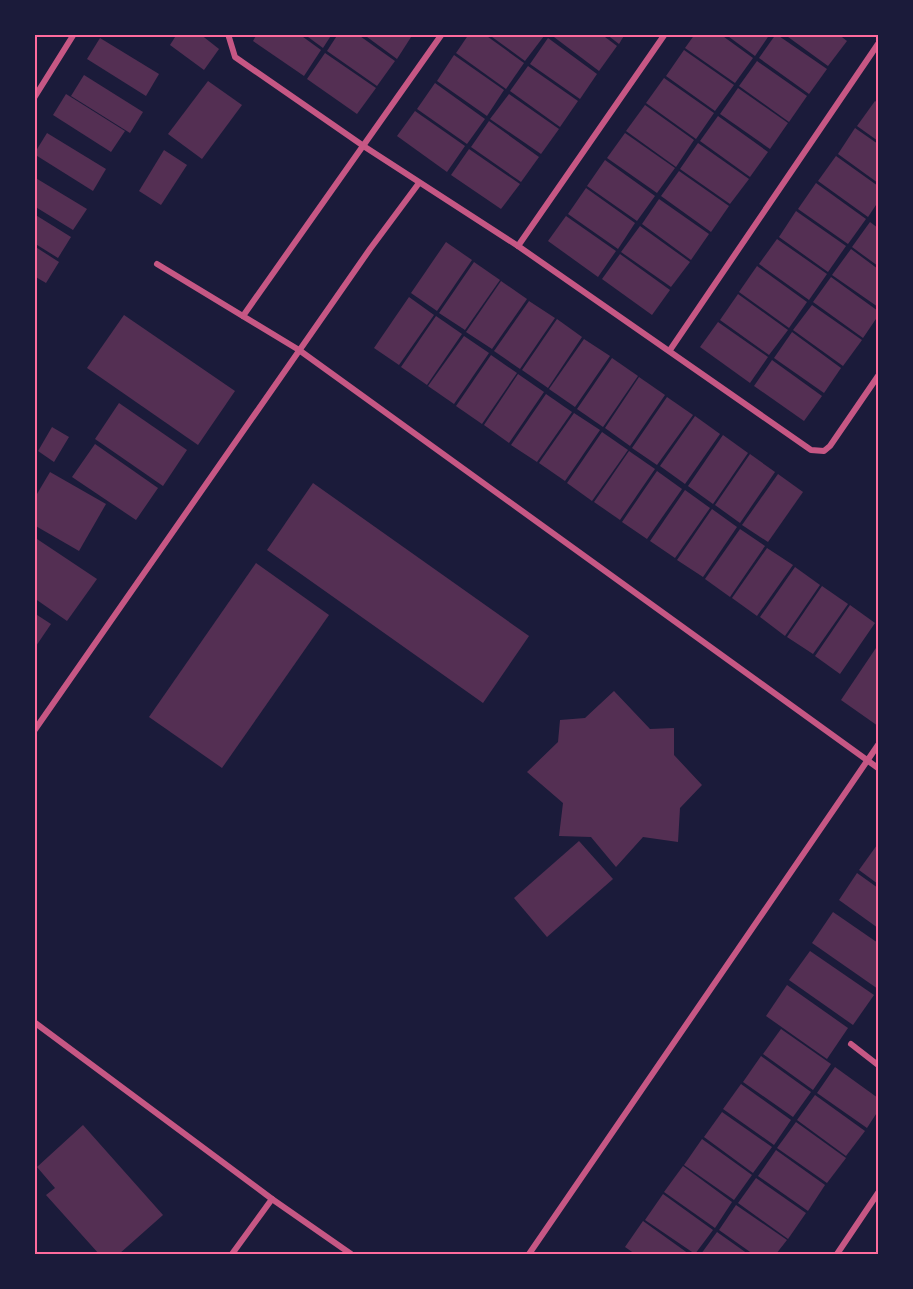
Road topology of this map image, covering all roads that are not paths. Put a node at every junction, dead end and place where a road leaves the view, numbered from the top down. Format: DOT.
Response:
graph roads {
  1 [pos="74,34"];
  2 [pos="228,34"];
  3 [pos="442,34"];
  4 [pos="665,34"];
  5 [pos="879,44"];
  6 [pos="34,98"];
  7 [pos="365,147"];
  8 [pos="419,183"];
  9 [pos="518,246"];
  10 [pos="157,264"];
  11 [pos="243,316"];
  12 [pos="299,350"];
  13 [pos="670,350"];
  14 [pos="879,376"];
  15 [pos="34,731"];
  16 [pos="879,745"];
  17 [pos="867,760"];
  18 [pos="879,768"];
  19 [pos="34,1022"];
  20 [pos="851,1044"];
  21 [pos="879,1065"];
  22 [pos="879,1193"];
  23 [pos="272,1199"];
  24 [pos="232,1254"];
  25 [pos="351,1254"];
  26 [pos="530,1254"];
  27 [pos="837,1254"];
  1 -- 6 [label="street"];
  2 -- 7 [label="street"];
  3 -- 7 [label="street"];
  4 -- 9 [label="street"];
  5 -- 13 [label="street"];
  7 -- 8 [label="street"];
  7 -- 11 [label="street"];
  8 -- 9 [label="street"];
  8 -- 12 [label="street"];
  9 -- 13 [label="street"];
  10 -- 11 [label="street"];
  11 -- 12 [label="street"];
  12 -- 15 [label="street"];
  12 -- 17 [label="street"];
  13 -- 14 [label="street"];
  16 -- 17 [label="street"];
  17 -- 18 [label="street"];
  17 -- 26 [label="street"];
  19 -- 23 [label="street"];
  20 -- 21 [label="street"];
  22 -- 27 [label="street"];
  23 -- 24 [label="street"];
  23 -- 25 [label="street"];
}
